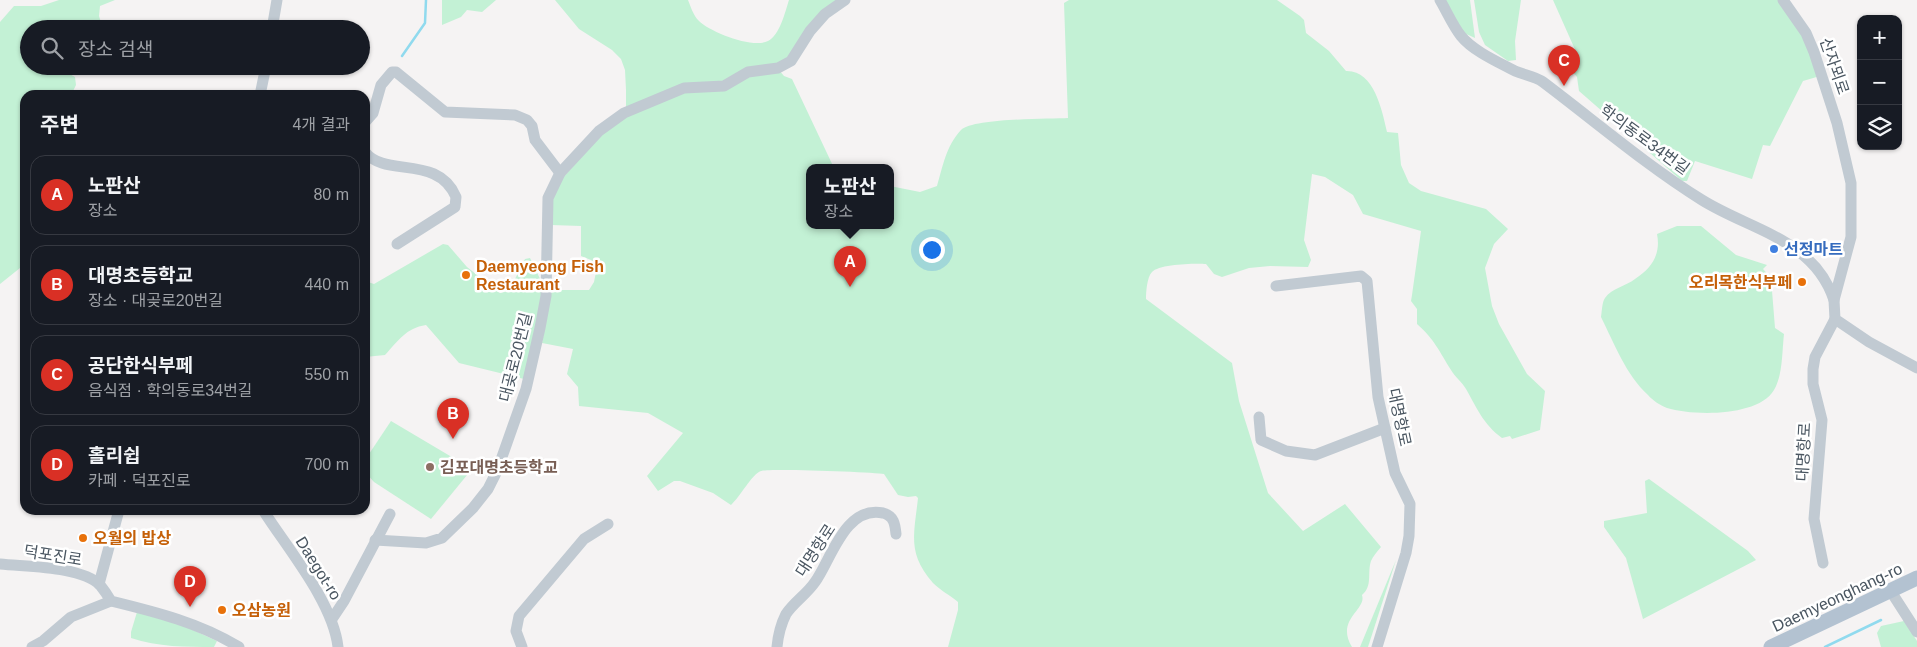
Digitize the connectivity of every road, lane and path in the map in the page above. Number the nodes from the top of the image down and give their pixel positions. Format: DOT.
graph roads {
  1 [pos="277,0"];
  2 [pos="845,0"];
  3 [pos="1440,0"];
  4 [pos="1783,0"];
  5 [pos="274,20"];
  6 [pos="264,75"];
  7 [pos="261,90"];
  8 [pos="370,116"];
  9 [pos="370,155"];
  10 [pos="560,173"];
  11 [pos="397,244"];
  12 [pos="1276,286"];
  13 [pos="1834,300"];
  14 [pos="1835,319"];
  15 [pos="1917,368"];
  16 [pos="1259,417"];
  17 [pos="1385,428"];
  18 [pos="390,514"];
  19 [pos="118,515"];
  20 [pos="265,515"];
  21 [pos="608,524"];
  22 [pos="896,534"];
  23 [pos="375,540"];
  24 [pos="1823,563"];
  25 [pos="0,564"];
  26 [pos="1917,578"];
  27 [pos="99,584"];
  28 [pos="1890,590"];
  29 [pos="111,601"];
  30 [pos="332,619"];
  31 [pos="1917,632"];
  32 [pos="32,647"];
  33 [pos="239,647"];
  34 [pos="338,647"];
  35 [pos="522,647"];
  36 [pos="778,647"];
  37 [pos="1377,647"];
  38 [pos="1771,647"];
  1 -- 5 [label="street"];
  2 -- 10 [label="street, 대곶로20번길"];
  3 -- 13 [label="street, 학의동로34번길"];
  4 -- 13 [label="street, 산자뫼로"];
  6 -- 7 [label="street"];
  8 -- 10 [label="street"];
  9 -- 11 [label="street"];
  10 -- 23 [label="street, 대곶로20번길"];
  12 -- 17 [label="street, 대명항로"];
  13 -- 14 [label="street, 산자뫼로"];
  14 -- 15 [label="street"];
  14 -- 24 [label="street, 대명항로"];
  16 -- 17 [label="street"];
  17 -- 37 [label="street, 대명항로"];
  18 -- 23 [label="street"];
  19 -- 27 [label="street, 덕포진로"];
  20 -- 30 [label="street, Daegot-ro"];
  21 -- 35 [label="street"];
  22 -- 36 [label="street, 대명항로"];
  23 -- 30 [label="street"];
  25 -- 27 [label="street, 덕포진로"];
  26 -- 28 [label="main road, Daemyeonghang-ro"];
  27 -- 29 [label="street, 덕포진로"];
  28 -- 31 [label="street"];
  28 -- 38 [label="main road, Daemyeonghang-ro"];
  29 -- 32 [label="street"];
  29 -- 33 [label="street"];
  30 -- 34 [label="street, Daegot-ro"];
}
